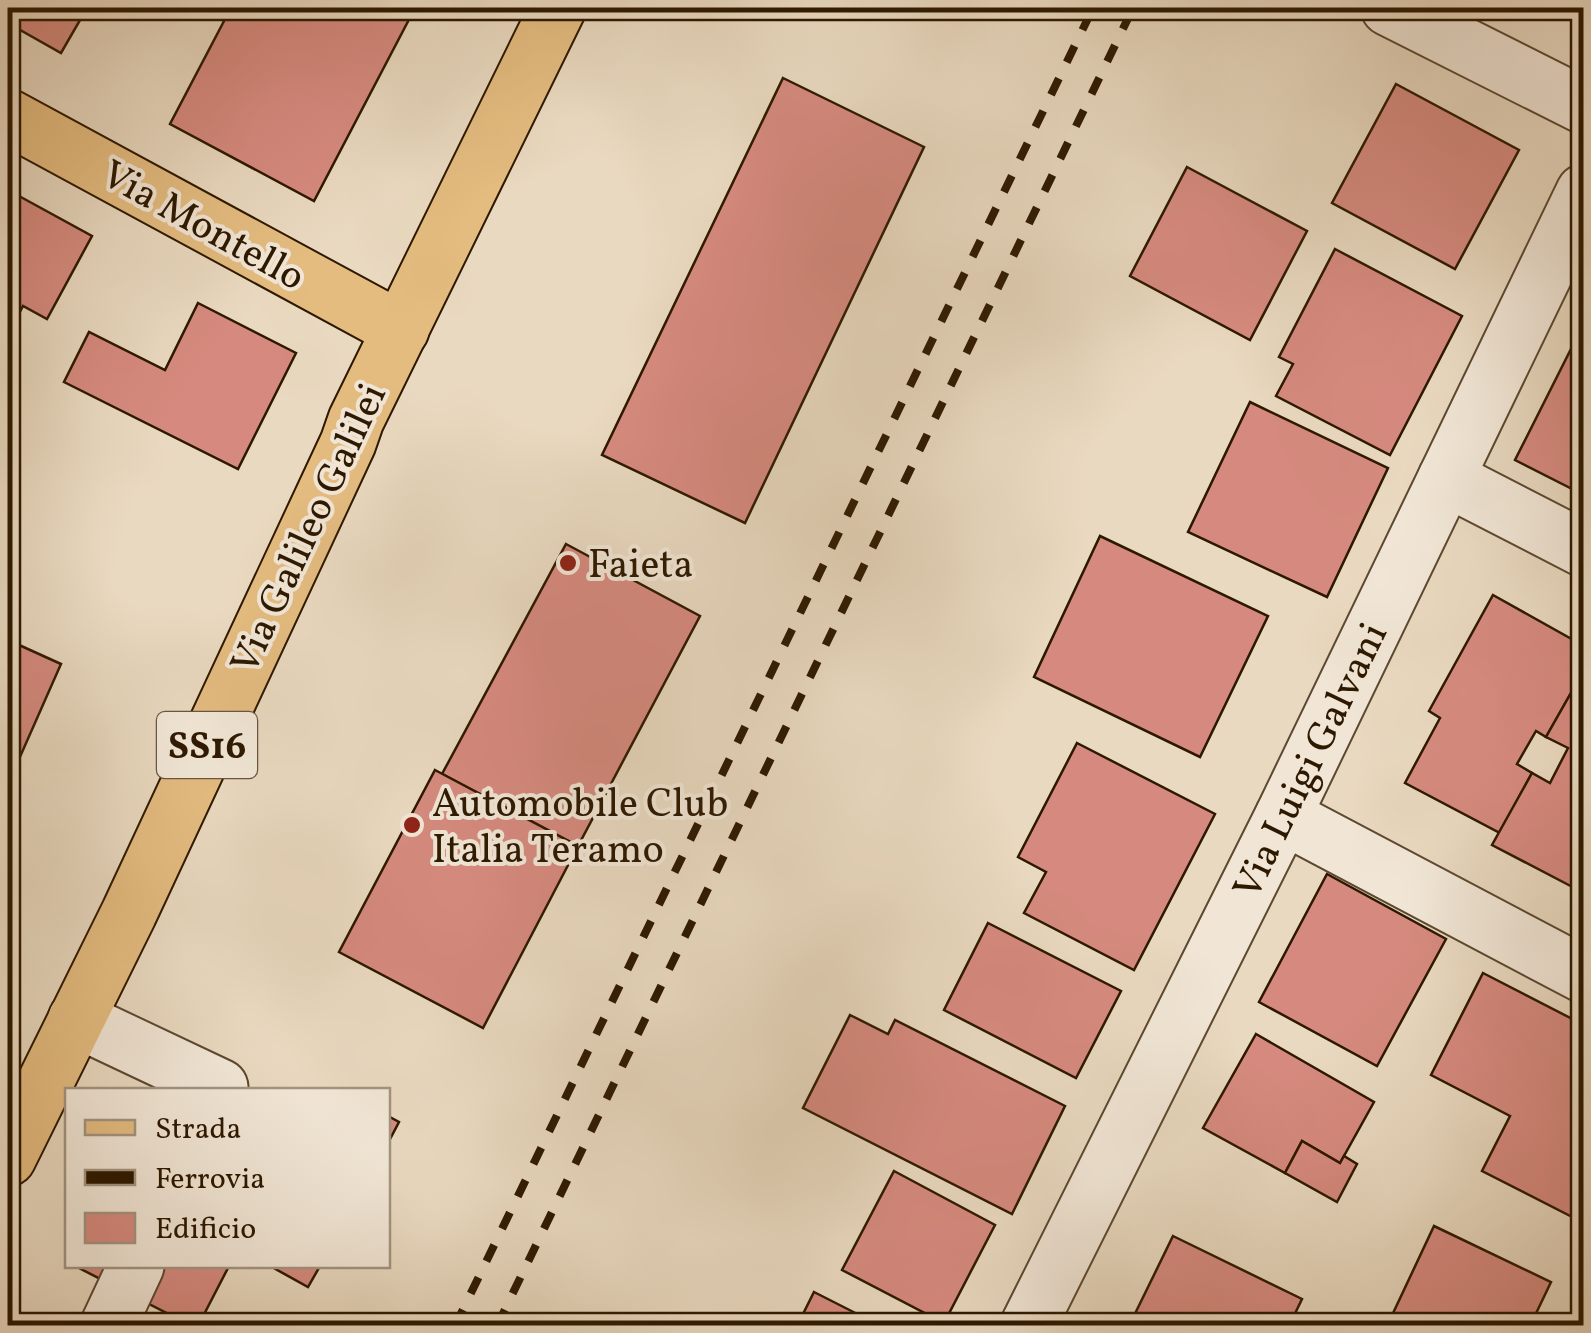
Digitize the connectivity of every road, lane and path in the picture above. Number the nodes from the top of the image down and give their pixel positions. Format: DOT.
graph roads {
  1 [pos="558,8"];
  2 [pos="1389,8"];
  3 [pos="1584,106"];
  4 [pos="8,117"];
  5 [pos="1584,192"];
  6 [pos="401,330"];
  7 [pos="1446,478"];
  8 [pos="1584,549"];
  9 [pos="1283,816"];
  10 [pos="1584,975"];
  11 [pos="76,1019"];
  12 [pos="220,1088"];
  13 [pos="8,1158"];
  14 [pos="135,1268"];
  15 [pos="108,1326"];
  16 [pos="1028,1326"];
  1 -- 6 [label="main road, Via Galileo Galilei / SS16"];
  2 -- 3 [label="street"];
  4 -- 6 [label="main road, Via Montello"];
  5 -- 7 [label="street, Via Luigi Galvani"];
  6 -- 11 [label="main road, Via Galileo Galilei / SS16"];
  7 -- 8 [label="street"];
  7 -- 9 [label="street, Via Luigi Galvani"];
  9 -- 10 [label="street"];
  9 -- 16 [label="street, Via Luigi Galvani"];
  11 -- 12 [label="street"];
  11 -- 13 [label="main road, Via Galileo Galilei / SS16"];
  14 -- 15 [label="street"];
}
